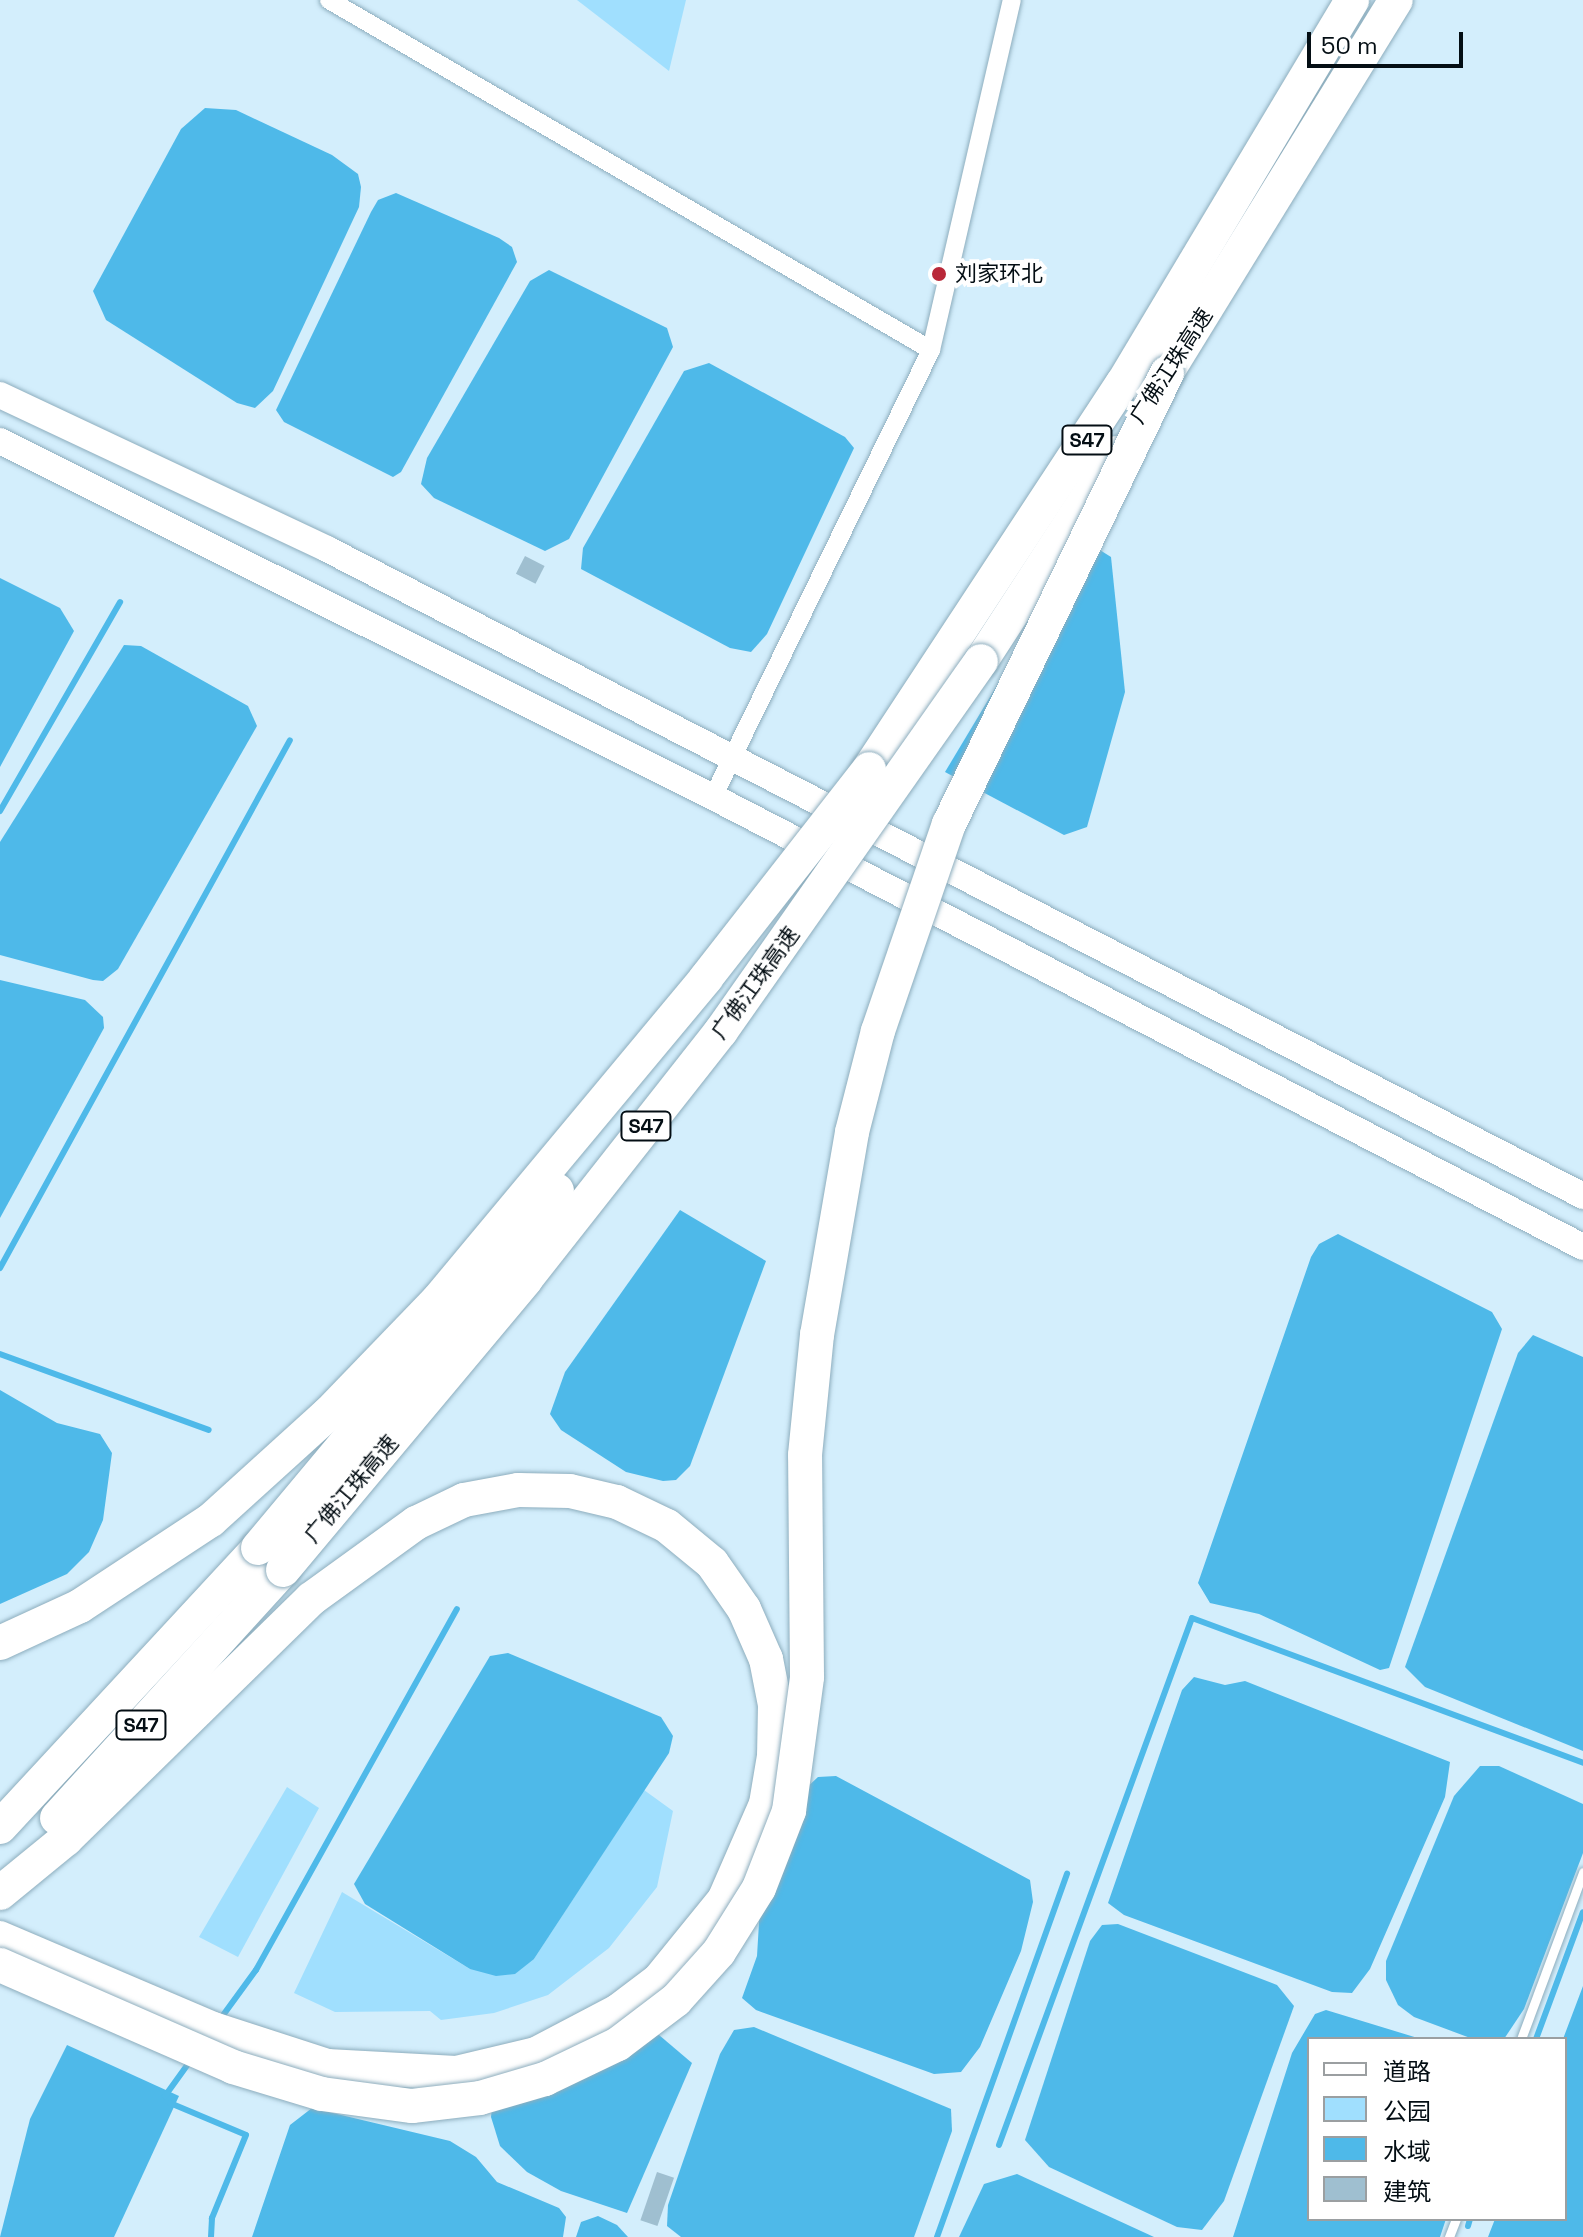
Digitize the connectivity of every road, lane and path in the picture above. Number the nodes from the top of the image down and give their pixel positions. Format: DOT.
graph roads {
  1 [pos="329,0"];
  2 [pos="1012,0"];
  3 [pos="1352,0"];
  4 [pos="1396,0"];
  5 [pos="931,350"];
  6 [pos="1167,373"];
  7 [pos="0,395"];
  8 [pos="0,441"];
  9 [pos="734,757"];
  10 [pos="869,769"];
  11 [pos="713,797"];
  12 [pos="1583,1196"];
  13 [pos="1583,1247"];
  14 [pos="270,1559"];
  15 [pos="0,1643"];
  16 [pos="0,1827"];
  17 [pos="1583,1872"];
  18 [pos="0,1880"];
  19 [pos="0,1893"];
  20 [pos="0,1938"];
  21 [pos="0,1965"];
  22 [pos="1522,2037"];
  1 -- 5 [label="street"];
  2 -- 5 [label="street"];
  3 -- 10 [label="highway, 广佛江珠高速 / S47"];
  4 -- 6 [label="highway, 广佛江珠高速 / S47"];
  5 -- 9 [label="street"];
  6 -- 14 [label="highway, 广佛江珠高速 / S47, bridge"];
  6 -- 21 [label="highway, bridge"];
  7 -- 9 [label="main road"];
  8 -- 11 [label="main road"];
  9 -- 11 [label="street"];
  9 -- 12 [label="main road"];
  10 -- 14 [label="highway, 广佛江珠高速 / S47, bridge"];
  10 -- 15 [label="highway, bridge"];
  11 -- 13 [label="main road"];
  14 -- 16 [label="highway, 广佛江珠高速 / S47"];
  14 -- 18 [label="highway, 广佛江珠高速 / S47"];
  17 -- 22 [label="lane"];
  19 -- 20 [label="highway"];
}
